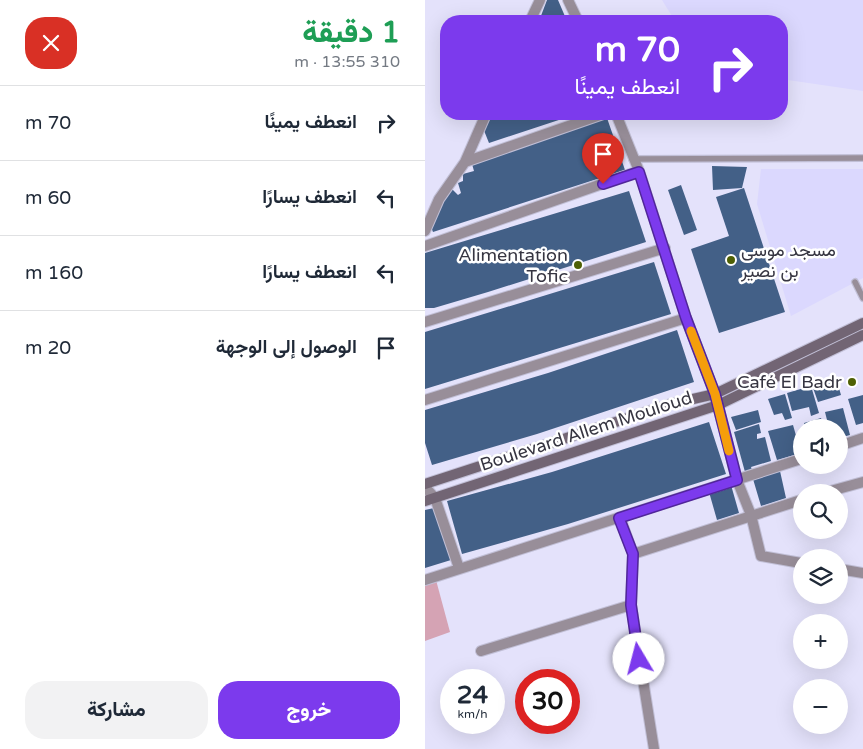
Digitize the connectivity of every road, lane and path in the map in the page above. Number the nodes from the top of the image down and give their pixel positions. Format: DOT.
graph roads {
  1 [pos="540,0"];
  2 [pos="568,0"];
  3 [pos="533,15"];
  4 [pos="575,15"];
  5 [pos="483,120"];
  6 [pos="586,120"];
  7 [pos="618,120"];
  8 [pos="863,158"];
  9 [pos="632,159"];
  10 [pos="465,162"];
  11 [pos="639,172"];
  12 [pos="425,231"];
  13 [pos="425,246"];
  14 [pos="665,248"];
  15 [pos="855,282"];
  16 [pos="863,298"];
  17 [pos="686,318"];
  18 [pos="425,322"];
  19 [pos="863,323"];
  20 [pos="863,335"];
  21 [pos="715,394"];
  22 [pos="425,400"];
  23 [pos="718,406"];
  24 [pos="863,438"];
  25 [pos="848,443"];
  26 [pos="793,461"];
  27 [pos="737,480"];
  28 [pos="863,482"];
  29 [pos="425,485"];
  30 [pos="848,486"];
  31 [pos="430,499"];
  32 [pos="793,502"];
  33 [pos="751,515"];
  34 [pos="619,518"];
  35 [pos="633,554"];
  36 [pos="793,562"];
  37 [pos="863,564"];
  38 [pos="459,568"];
  39 [pos="848,568"];
  40 [pos="848,570"];
  41 [pos="863,572"];
  42 [pos="425,580"];
  43 [pos="631,605"];
  44 [pos="481,651"];
  45 [pos="654,749"];
  1 -- 3 [label="street"];
  2 -- 4 [label="street"];
  5 -- 10 [label="street"];
  6 -- 10 [label="street"];
  7 -- 9 [label="street"];
  8 -- 9 [label="lane"];
  9 -- 11 [label="street"];
  10 -- 12 [label="street"];
  11 -- 13 [label="street"];
  11 -- 14 [label="street"];
  14 -- 17 [label="street"];
  14 -- 18 [label="street"];
  15 -- 16 [label="lane"];
  17 -- 21 [label="street"];
  17 -- 22 [label="street"];
  19 -- 21 [label="main road, Boulevard Allem Mouloud"];
  20 -- 23 [label="main road, Boulevard Allem Mouloud"];
  21 -- 23 [label="street"];
  21 -- 29 [label="main road, Boulevard Allem Mouloud"];
  23 -- 27 [label="street"];
  23 -- 31 [label="main road, Boulevard Allem Mouloud"];
  24 -- 25 [label="street"];
  26 -- 27 [label="street"];
  27 -- 33 [label="street"];
  27 -- 34 [label="street"];
  28 -- 30 [label="street"];
  29 -- 31 [label="street"];
  31 -- 38 [label="street"];
  32 -- 33 [label="street"];
  33 -- 35 [label="street"];
  33 -- 36 [label="street"];
  34 -- 35 [label="street"];
  34 -- 38 [label="street"];
  35 -- 43 [label="street"];
  37 -- 39 [label="street"];
  38 -- 42 [label="street"];
  40 -- 41 [label="street"];
  43 -- 44 [label="street"];
  43 -- 45 [label="street"];
}
